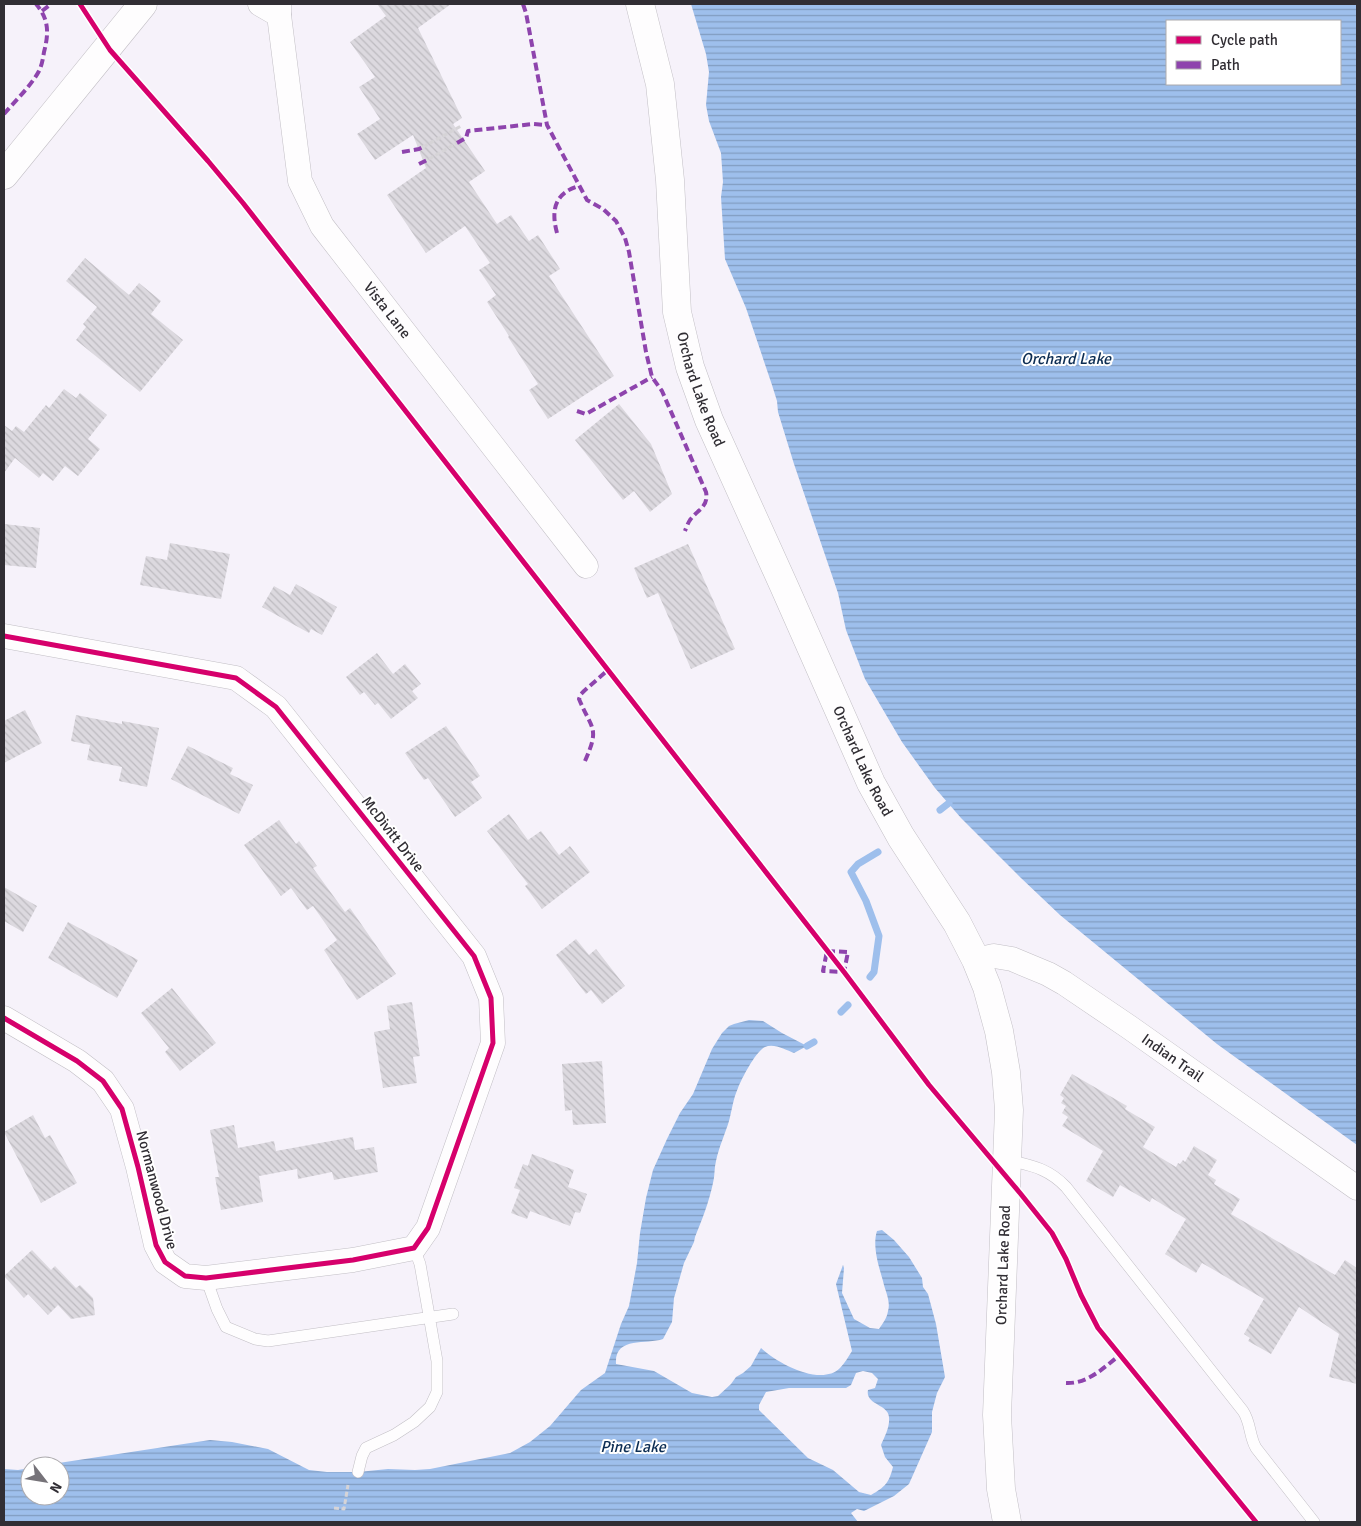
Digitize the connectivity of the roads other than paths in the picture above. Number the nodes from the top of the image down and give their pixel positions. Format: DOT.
graph roads {
  1 [pos="144,4"];
  2 [pos="640,4"];
  3 [pos="273,8"];
  4 [pos="4,175"];
  5 [pos="586,566"];
  6 [pos="4,636"];
  7 [pos="976,960"];
  8 [pos="4,1018"];
  9 [pos="1008,1160"];
  10 [pos="1357,1188"];
  11 [pos="414,1248"];
  12 [pos="206,1278"];
  13 [pos="453,1314"];
  14 [pos="430,1318"];
  15 [pos="358,1472"];
  16 [pos="1007,1522"];
  17 [pos="1314,1522"];
  1 -- 4 [label="main road"];
  2 -- 7 [label="main road, Orchard Lake Road"];
  3 -- 5 [label="street, Vista Lane"];
  6 -- 11 [label="street, McDivitt Drive"];
  7 -- 9 [label="main road, Orchard Lake Road"];
  7 -- 10 [label="street, Indian Trail"];
  8 -- 12 [label="street, Normanwood Drive"];
  9 -- 16 [label="main road, Orchard Lake Road"];
  9 -- 17 [label="lane"];
  11 -- 12 [label="street, Normanwood Drive"];
  11 -- 14 [label="lane"];
  12 -- 14 [label="lane"];
  13 -- 14 [label="lane"];
  14 -- 15 [label="lane"];
}
